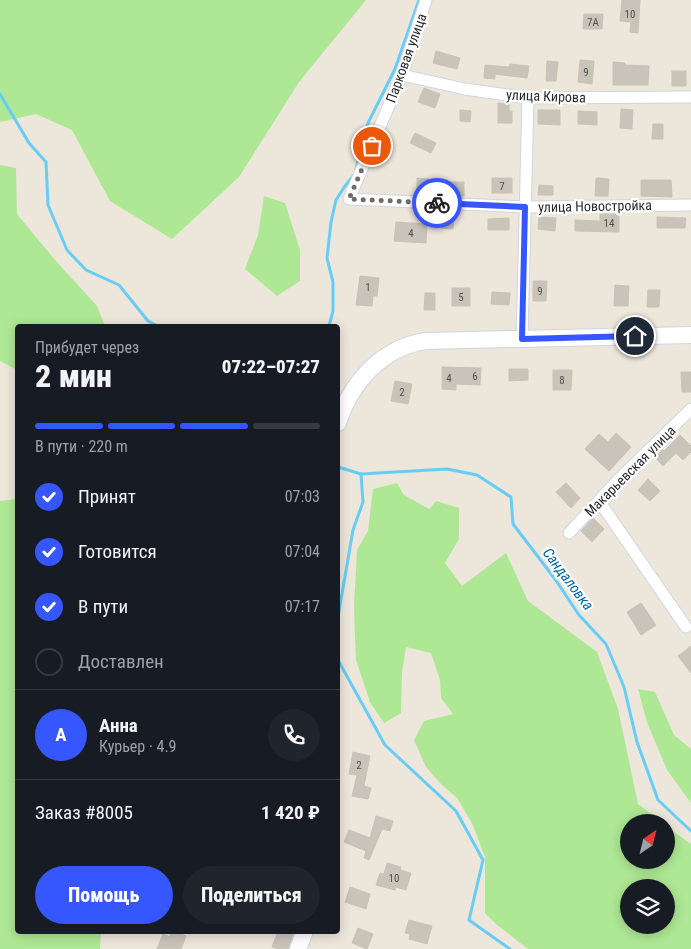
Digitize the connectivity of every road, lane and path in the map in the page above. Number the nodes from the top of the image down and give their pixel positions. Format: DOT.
graph roads {
  1 [pos="426,0"];
  2 [pos="402,75"];
  3 [pos="691,97"];
  4 [pos="528,98"];
  5 [pos="349,199"];
  6 [pos="691,205"];
  7 [pos="525,207"];
  8 [pos="691,335"];
  9 [pos="522,339"];
  10 [pos="691,409"];
  11 [pos="340,419"];
  12 [pos="599,501"];
  13 [pos="569,533"];
  14 [pos="685,627"];
  15 [pos="304,934"];
  16 [pos="298,949"];
  1 -- 2 [label="street, Парковая улица"];
  2 -- 4 [label="street, улица Кирова"];
  2 -- 5 [label="street, Парковая улица"];
  3 -- 4 [label="street, улица Кирова"];
  4 -- 7 [label="street"];
  5 -- 7 [label="street, улица Новостройка"];
  6 -- 7 [label="street, улица Новостройка"];
  7 -- 9 [label="street"];
  8 -- 9 [label="street"];
  9 -- 11 [label="street"];
  10 -- 12 [label="street, Макарьевская улица"];
  12 -- 13 [label="street, Макарьевская улица"];
  12 -- 14 [label="street"];
  15 -- 16 [label="street"];
}
